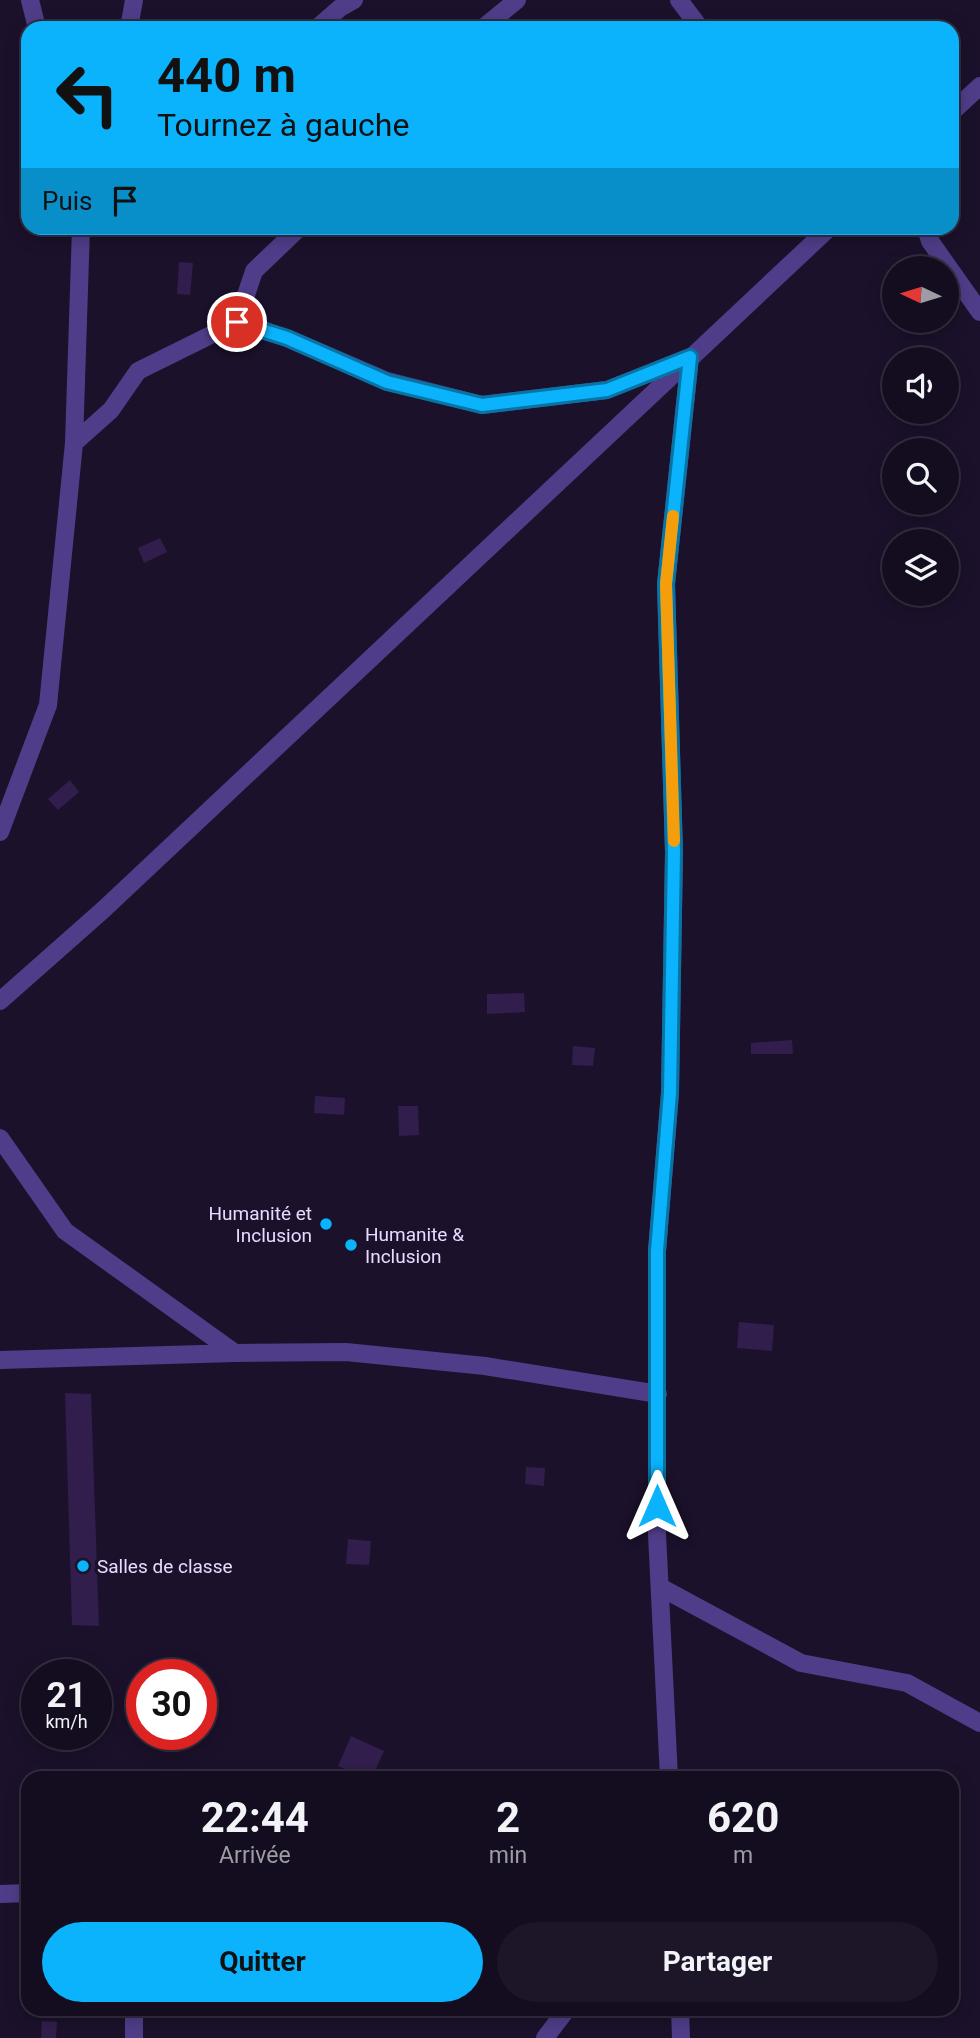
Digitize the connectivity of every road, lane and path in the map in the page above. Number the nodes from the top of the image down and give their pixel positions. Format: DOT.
graph roads {
  1 [pos="30,0"];
  2 [pos="134,0"];
  3 [pos="354,0"];
  4 [pos="517,0"];
  5 [pos="679,0"];
  6 [pos="35,21"];
  7 [pos="130,21"];
  8 [pos="325,21"];
  9 [pos="492,21"];
  10 [pos="695,21"];
  11 [pos="980,86"];
  12 [pos="959,106"];
  13 [pos="80,235"];
  14 [pos="292,235"];
  15 [pos="821,235"];
  16 [pos="928,235"];
  17 [pos="980,312"];
  18 [pos="237,322"];
  19 [pos="690,357"];
  20 [pos="74,443"];
  21 [pos="0,832"];
  22 [pos="0,1001"];
  23 [pos="0,1138"];
  24 [pos="235,1353"];
  25 [pos="0,1360"];
  26 [pos="657,1394"];
  27 [pos="660,1587"];
  28 [pos="980,1723"];
  29 [pos="669,1771"];
  30 [pos="21,1893"];
  31 [pos="0,1894"];
  32 [pos="134,2016"];
  33 [pos="562,2016"];
  34 [pos="680,2016"];
  35 [pos="134,2038"];
  36 [pos="545,2038"];
  37 [pos="681,2038"];
  1 -- 6 [label="street"];
  2 -- 7 [label="street"];
  3 -- 8 [label="street"];
  4 -- 9 [label="street"];
  5 -- 10 [label="street"];
  11 -- 12 [label="street"];
  13 -- 20 [label="street"];
  14 -- 18 [label="street"];
  15 -- 19 [label="street"];
  16 -- 17 [label="street"];
  18 -- 19 [label="street"];
  18 -- 20 [label="street"];
  19 -- 22 [label="street"];
  19 -- 26 [label="street"];
  20 -- 21 [label="street"];
  23 -- 24 [label="street"];
  24 -- 25 [label="street"];
  24 -- 26 [label="street"];
  26 -- 27 [label="street"];
  27 -- 28 [label="street"];
  27 -- 29 [label="street"];
  30 -- 31 [label="street"];
  32 -- 35 [label="street"];
  33 -- 36 [label="street"];
  34 -- 37 [label="street"];
}
